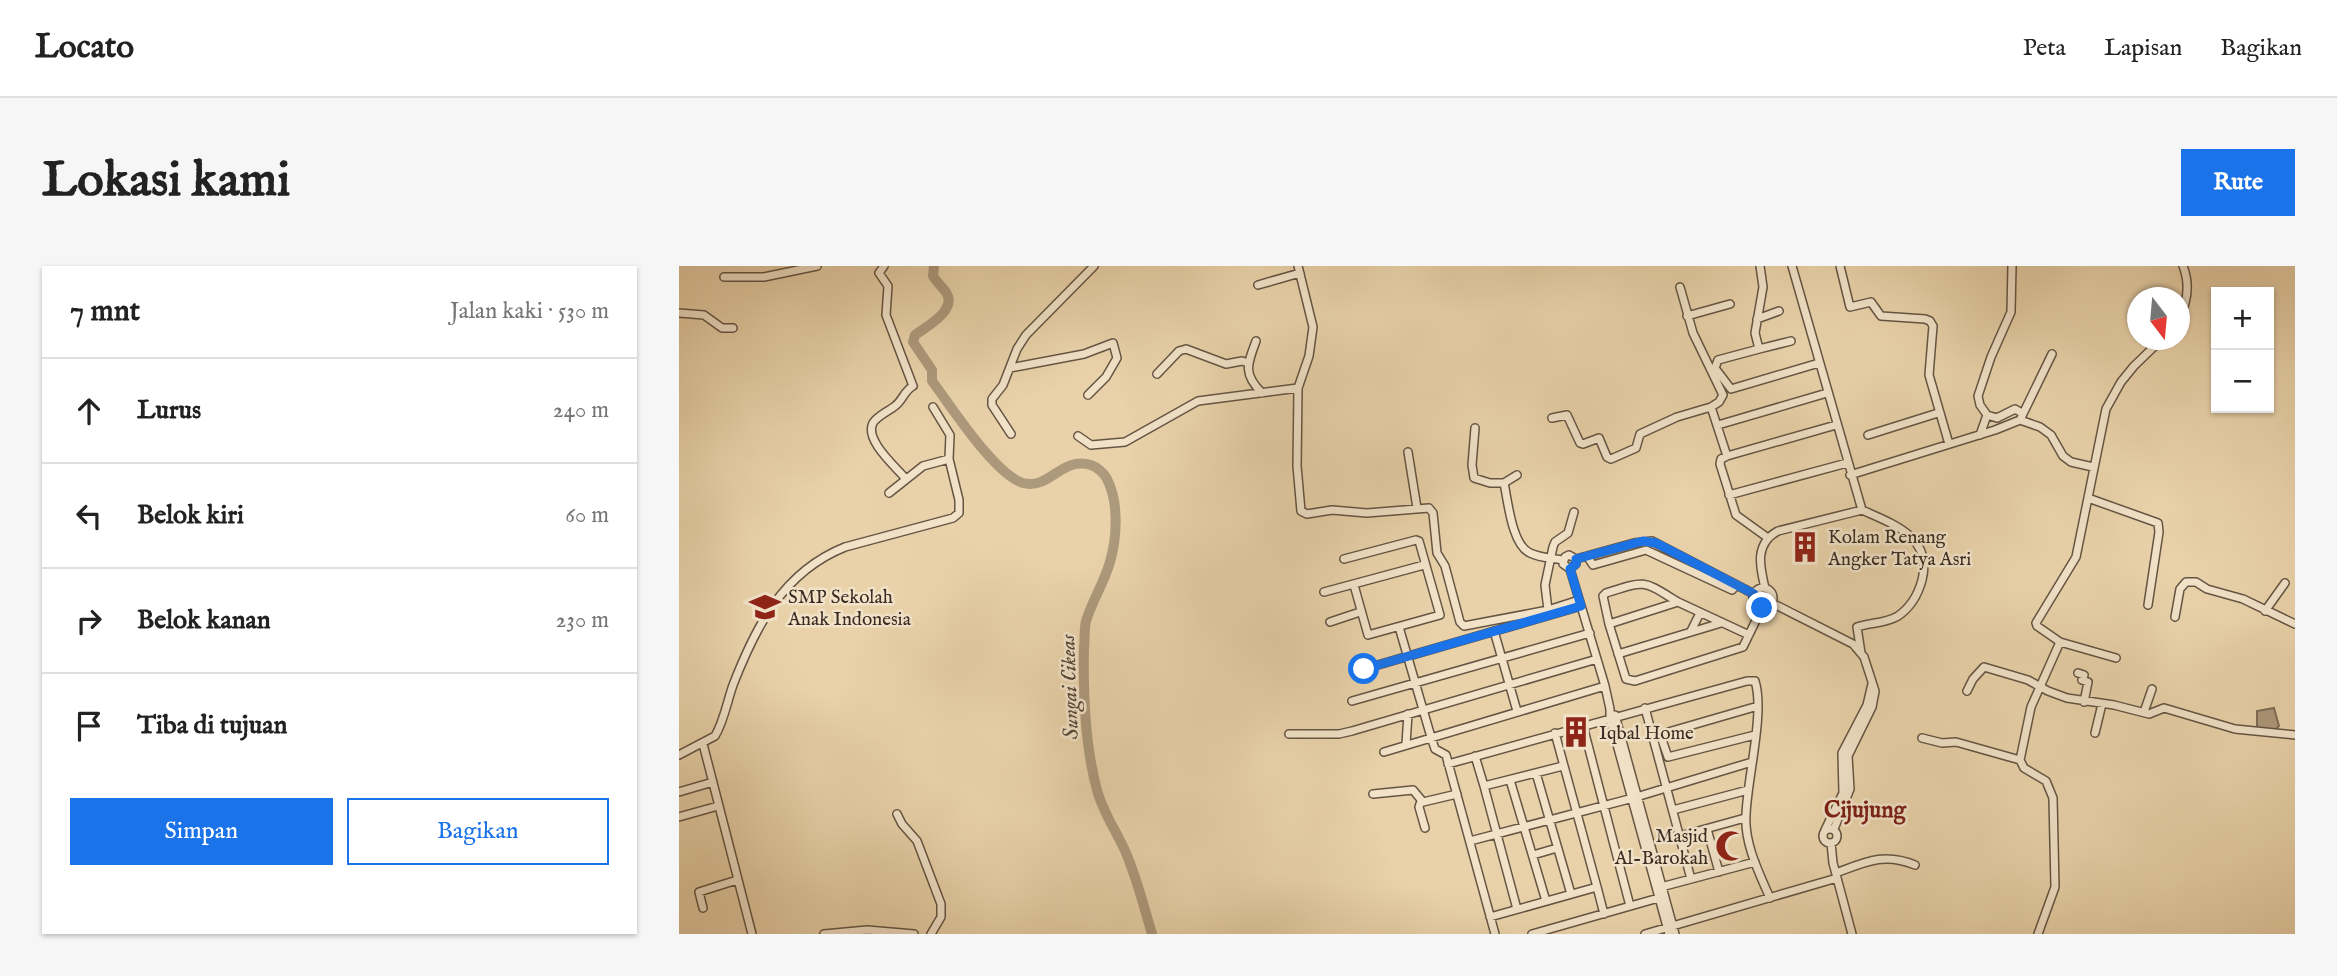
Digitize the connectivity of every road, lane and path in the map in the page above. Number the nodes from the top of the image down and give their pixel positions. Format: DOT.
graph roads {
  1 [pos="817,266"];
  2 [pos="884,266"];
  3 [pos="1094,266"];
  4 [pos="1760,266"];
  5 [pos="1792,266"];
  6 [pos="1840,266"];
  7 [pos="2012,266"];
  8 [pos="2183,266"];
  9 [pos="1299,270"];
  10 [pos="725,277"];
  11 [pos="1258,285"];
  12 [pos="1680,286"];
  13 [pos="2188,287"];
  14 [pos="1730,304"];
  15 [pos="1779,311"];
  16 [pos="679,313"];
  17 [pos="1687,316"];
  18 [pos="1757,319"];
  19 [pos="733,328"];
  20 [pos="1256,341"];
  21 [pos="1791,341"];
  22 [pos="1759,349"];
  23 [pos="2151,350"];
  24 [pos="2052,354"];
  25 [pos="1248,363"];
  26 [pos="1819,363"];
  27 [pos="1010,368"];
  28 [pos="1157,374"];
  29 [pos="1298,388"];
  30 [pos="1262,393"];
  31 [pos="1827,393"];
  32 [pos="1088,395"];
  33 [pos="933,407"];
  34 [pos="1711,407"];
  35 [pos="1938,413"];
  36 [pos="1987,415"];
  37 [pos="2021,416"];
  38 [pos="1552,418"];
  39 [pos="1718,425"];
  40 [pos="1836,425"];
  41 [pos="1475,428"];
  42 [pos="1011,434"];
  43 [pos="1868,435"];
  44 [pos="1980,435"];
  45 [pos="1078,436"];
  46 [pos="1949,444"];
  47 [pos="1408,452"];
  48 [pos="1727,456"];
  49 [pos="949,459"];
  50 [pos="1847,463"];
  51 [pos="2093,467"];
  52 [pos="1517,475"];
  53 [pos="1850,475"];
  54 [pos="905,478"];
  55 [pos="1504,483"];
  56 [pos="889,493"];
  57 [pos="1729,495"];
  58 [pos="2088,498"];
  59 [pos="1417,508"];
  60 [pos="1862,510"];
  61 [pos="1574,512"];
  62 [pos="1768,538"];
  63 [pos="1634,543"];
  64 [pos="1636,553"];
  65 [pos="1587,556"];
  66 [pos="1550,557"];
  67 [pos="1677,558"];
  68 [pos="1344,559"];
  69 [pos="1576,559"];
  70 [pos="1563,560"];
  71 [pos="1425,565"];
  72 [pos="1570,569"];
  73 [pos="2285,583"];
  74 [pos="1354,585"];
  75 [pos="1765,589"];
  76 [pos="1324,592"];
  77 [pos="1754,594"];
  78 [pos="1580,603"];
  79 [pos="1678,603"];
  80 [pos="1772,603"];
  81 [pos="2148,605"];
  82 [pos="1762,608"];
  83 [pos="1548,610"];
  84 [pos="2265,611"];
  85 [pos="1360,612"];
  86 [pos="1700,613"];
  87 [pos="2175,617"];
  88 [pos="1330,622"];
  89 [pos="1721,623"];
  90 [pos="1609,624"];
  91 [pos="2295,624"];
  92 [pos="1399,626"];
  93 [pos="1494,631"];
  94 [pos="1691,631"];
  95 [pos="1590,634"];
  96 [pos="1749,635"];
  97 [pos="2060,642"];
  98 [pos="1861,653"];
  99 [pos="1618,654"];
  100 [pos="1408,656"];
  101 [pos="1501,658"];
  102 [pos="2116,658"];
  103 [pos="1597,659"];
  104 [pos="1364,669"];
  105 [pos="2078,673"];
  106 [pos="1416,684"];
  107 [pos="1510,684"];
  108 [pos="2039,684"];
  109 [pos="1605,686"];
  110 [pos="2152,689"];
  111 [pos="1967,691"];
  112 [pos="1352,701"];
  113 [pos="2084,702"];
  114 [pos="2102,704"];
  115 [pos="1758,706"];
  116 [pos="1645,708"];
  117 [pos="1424,710"];
  118 [pos="1517,711"];
  119 [pos="2144,712"];
  120 [pos="1408,714"];
  121 [pos="1613,718"];
  122 [pos="1583,726"];
  123 [pos="1555,733"];
  124 [pos="2095,733"];
  125 [pos="1289,734"];
  126 [pos="1657,735"];
  127 [pos="1755,735"];
  128 [pos="2295,735"];
  129 [pos="1430,737"];
  130 [pos="1922,738"];
  131 [pos="703,744"];
  132 [pos="1406,744"];
  133 [pos="1384,752"];
  134 [pos="679,755"];
  135 [pos="1475,756"];
  136 [pos="2020,760"];
  137 [pos="1752,762"];
  138 [pos="1448,764"];
  139 [pos="1563,766"];
  140 [pos="1537,773"];
  141 [pos="1510,780"];
  142 [pos="713,782"];
  143 [pos="1484,786"];
  144 [pos="1667,787"];
  145 [pos="1748,790"];
  146 [pos="679,792"];
  147 [pos="1374,794"];
  148 [pos="1457,794"];
  149 [pos="1636,797"];
  150 [pos="1421,801"];
  151 [pos="718,806"];
  152 [pos="1603,806"];
  153 [pos="1673,810"];
  154 [pos="1576,813"];
  155 [pos="897,814"];
  156 [pos="679,817"];
  157 [pos="1745,818"];
  158 [pos="1549,820"];
  159 [pos="1524,827"];
  160 [pos="1425,828"];
  161 [pos="1707,829"];
  162 [pos="1496,834"];
  163 [pos="1680,836"];
  164 [pos="1470,841"];
  165 [pos="1557,848"];
  166 [pos="1533,855"];
  167 [pos="1755,862"];
  168 [pos="1915,864"];
  169 [pos="1719,872"];
  170 [pos="1837,876"];
  171 [pos="1691,879"];
  172 [pos="737,880"];
  173 [pos="1597,887"];
  174 [pos="1659,888"];
  175 [pos="1571,894"];
  176 [pos="1662,897"];
  177 [pos="1770,898"];
  178 [pos="1546,901"];
  179 [pos="1630,906"];
  180 [pos="703,908"];
  181 [pos="1517,909"];
  182 [pos="1604,914"];
  183 [pos="1490,917"];
  184 [pos="1570,923"];
  185 [pos="1670,929"];
  186 [pos="752,934"];
  187 [pos="824,934"];
  188 [pos="899,934"];
  189 [pos="914,934"];
  190 [pos="931,934"];
  191 [pos="1495,934"];
  192 [pos="1532,934"];
  193 [pos="1574,934"];
  194 [pos="1645,934"];
  195 [pos="1675,934"];
  196 [pos="1852,934"];
  197 [pos="2038,934"];
  1 -- 10 [label="street"];
  2 -- 54 [label="street"];
  3 -- 27 [label="street"];
  4 -- 18 [label="street"];
  5 -- 26 [label="street"];
  6 -- 35 [label="street"];
  7 -- 36 [label="street"];
  8 -- 13 [label="street"];
  9 -- 11 [label="street"];
  9 -- 29 [label="street"];
  12 -- 17 [label="street"];
  14 -- 17 [label="street"];
  15 -- 18 [label="street"];
  16 -- 19 [label="street"];
  17 -- 34 [label="street"];
  18 -- 22 [label="street"];
  20 -- 25 [label="street"];
  21 -- 22 [label="street"];
  22 -- 26 [label="street"];
  23 -- 51 [label="street"];
  24 -- 37 [label="street"];
  25 -- 28 [label="street"];
  25 -- 30 [label="street"];
  26 -- 31 [label="street"];
  27 -- 32 [label="street"];
  27 -- 42 [label="street"];
  29 -- 30 [label="street"];
  29 -- 59 [label="street"];
  30 -- 45 [label="street"];
  31 -- 39 [label="street"];
  31 -- 40 [label="street"];
  33 -- 49 [label="street"];
  34 -- 38 [label="street"];
  34 -- 39 [label="street"];
  35 -- 43 [label="street"];
  35 -- 46 [label="street"];
  36 -- 37 [label="street"];
  36 -- 44 [label="street"];
  37 -- 44 [label="street"];
  37 -- 51 [label="street"];
  39 -- 48 [label="street"];
  40 -- 48 [label="street"];
  40 -- 50 [label="street"];
  41 -- 55 [label="street"];
  44 -- 46 [label="street"];
  46 -- 53 [label="street"];
  47 -- 59 [label="street"];
  48 -- 57 [label="street"];
  49 -- 54 [label="street"];
  49 -- 131 [label="street"];
  50 -- 53 [label="street"];
  50 -- 57 [label="street"];
  51 -- 58 [label="street"];
  52 -- 55 [label="street"];
  53 -- 60 [label="street"];
  54 -- 56 [label="street"];
  55 -- 66 [label="street"];
  57 -- 62 [label="street"];
  58 -- 81 [label="street"];
  58 -- 97 [label="street"];
  59 -- 83 [label="street"];
  60 -- 62 [label="street"];
  60 -- 98 [label="street"];
  61 -- 66 [label="street"];
  62 -- 75 [label="street"];
  63 -- 64 [label="street"];
  63 -- 65 [label="street"];
  63 -- 67 [label="street"];
  64 -- 65 [label="street"];
  64 -- 67 [label="street"];
  65 -- 69 [label="street"];
  66 -- 70 [label="street"];
  66 -- 83 [label="street"];
  67 -- 77 [label="street"];
  68 -- 71 [label="street"];
  69 -- 70 [label="street"];
  69 -- 72 [label="street"];
  70 -- 72 [label="street"];
  71 -- 74 [label="street"];
  71 -- 92 [label="street"];
  72 -- 78 [label="street"];
  73 -- 84 [label="street"];
  74 -- 76 [label="street"];
  74 -- 85 [label="street"];
  75 -- 77 [label="street"];
  75 -- 80 [label="street"];
  77 -- 82 [label="street"];
  78 -- 83 [label="street"];
  78 -- 93 [label="street"];
  78 -- 95 [label="street"];
  79 -- 86 [label="street"];
  79 -- 90 [label="street"];
  79 -- 90 [label="street"];
  80 -- 82 [label="street"];
  80 -- 98 [label="street"];
  82 -- 96 [label="street"];
  84 -- 87 [label="street"];
  84 -- 91 [label="street"];
  85 -- 88 [label="street"];
  85 -- 92 [label="street"];
  86 -- 89 [label="street"];
  86 -- 94 [label="street"];
  89 -- 94 [label="street"];
  89 -- 96 [label="street"];
  90 -- 99 [label="street"];
  92 -- 100 [label="street"];
  93 -- 100 [label="street"];
  93 -- 101 [label="street"];
  94 -- 99 [label="street"];
  95 -- 101 [label="street"];
  95 -- 103 [label="street"];
  96 -- 99 [label="street"];
  97 -- 102 [label="street"];
  97 -- 108 [label="street"];
  98 -- 170 [label="street"];
  100 -- 104 [label="street"];
  100 -- 106 [label="street"];
  101 -- 106 [label="street"];
  101 -- 107 [label="street"];
  103 -- 107 [label="street"];
  103 -- 109 [label="street"];
  105 -- 113 [label="street"];
  106 -- 112 [label="street"];
  106 -- 117 [label="street"];
  107 -- 117 [label="street"];
  107 -- 118 [label="street"];
  108 -- 111 [label="street"];
  108 -- 113 [label="street"];
  108 -- 136 [label="street"];
  109 -- 118 [label="street"];
  109 -- 121 [label="street"];
  110 -- 119 [label="street"];
  113 -- 114 [label="street"];
  114 -- 119 [label="street"];
  114 -- 124 [label="street"];
  115 -- 116 [label="street"];
  115 -- 126 [label="street"];
  115 -- 127 [label="street"];
  116 -- 121 [label="street"];
  116 -- 126 [label="street"];
  117 -- 120 [label="street"];
  117 -- 129 [label="street"];
  118 -- 129 [label="street"];
  119 -- 128 [label="street"];
  120 -- 125 [label="street"];
  120 -- 132 [label="street"];
  121 -- 122 [label="street"];
  121 -- 149 [label="street"];
  122 -- 123 [label="street"];
  122 -- 152 [label="street"];
  123 -- 135 [label="street"];
  123 -- 139 [label="street"];
  126 -- 127 [label="street"];
  126 -- 144 [label="street"];
  127 -- 137 [label="street"];
  129 -- 132 [label="street"];
  129 -- 138 [label="street"];
  130 -- 136 [label="street"];
  131 -- 134 [label="street"];
  131 -- 142 [label="street"];
  132 -- 133 [label="street"];
  135 -- 138 [label="street"];
  135 -- 143 [label="street"];
  136 -- 197 [label="street"];
  137 -- 144 [label="street"];
  137 -- 145 [label="street"];
  138 -- 148 [label="street"];
  139 -- 140 [label="street"];
  139 -- 154 [label="street"];
  140 -- 141 [label="street"];
  140 -- 158 [label="street"];
  141 -- 143 [label="street"];
  141 -- 159 [label="street"];
  142 -- 146 [label="street"];
  142 -- 151 [label="street"];
  143 -- 162 [label="street"];
  144 -- 149 [label="street"];
  144 -- 153 [label="street"];
  145 -- 153 [label="street"];
  145 -- 157 [label="street"];
  147 -- 150 [label="street"];
  148 -- 150 [label="street"];
  148 -- 164 [label="street"];
  149 -- 152 [label="street"];
  149 -- 174 [label="street"];
  150 -- 160 [label="street"];
  151 -- 156 [label="street"];
  151 -- 172 [label="street"];
  152 -- 154 [label="street"];
  152 -- 179 [label="street"];
  153 -- 163 [label="street"];
  154 -- 158 [label="street"];
  154 -- 173 [label="street"];
  155 -- 190 [label="street"];
  157 -- 161 [label="street"];
  157 -- 167 [label="street"];
  158 -- 159 [label="street"];
  158 -- 165 [label="street"];
  159 -- 162 [label="street"];
  159 -- 166 [label="street"];
  161 -- 163 [label="street"];
  161 -- 169 [label="street"];
  162 -- 164 [label="street"];
  162 -- 181 [label="street"];
  163 -- 171 [label="street"];
  164 -- 183 [label="street"];
  165 -- 166 [label="street"];
  165 -- 175 [label="street"];
  166 -- 178 [label="street"];
  167 -- 169 [label="street"];
  167 -- 177 [label="street"];
  168 -- 170 [label="street"];
  169 -- 171 [label="street"];
  170 -- 177 [label="street"];
  170 -- 196 [label="street"];
  171 -- 174 [label="street"];
  172 -- 180 [label="street"];
  172 -- 186 [label="street"];
  173 -- 175 [label="street"];
  173 -- 182 [label="street"];
  174 -- 176 [label="street"];
  175 -- 178 [label="street"];
  176 -- 179 [label="street"];
  176 -- 185 [label="street"];
  177 -- 185 [label="street"];
  178 -- 181 [label="street"];
  179 -- 182 [label="street"];
  181 -- 183 [label="street"];
  182 -- 184 [label="street"];
  183 -- 191 [label="street"];
  184 -- 192 [label="street"];
  184 -- 193 [label="street"];
  185 -- 194 [label="street"];
  185 -- 195 [label="street"];
  187 -- 188 [label="street"];
  188 -- 189 [label="street"];
}
